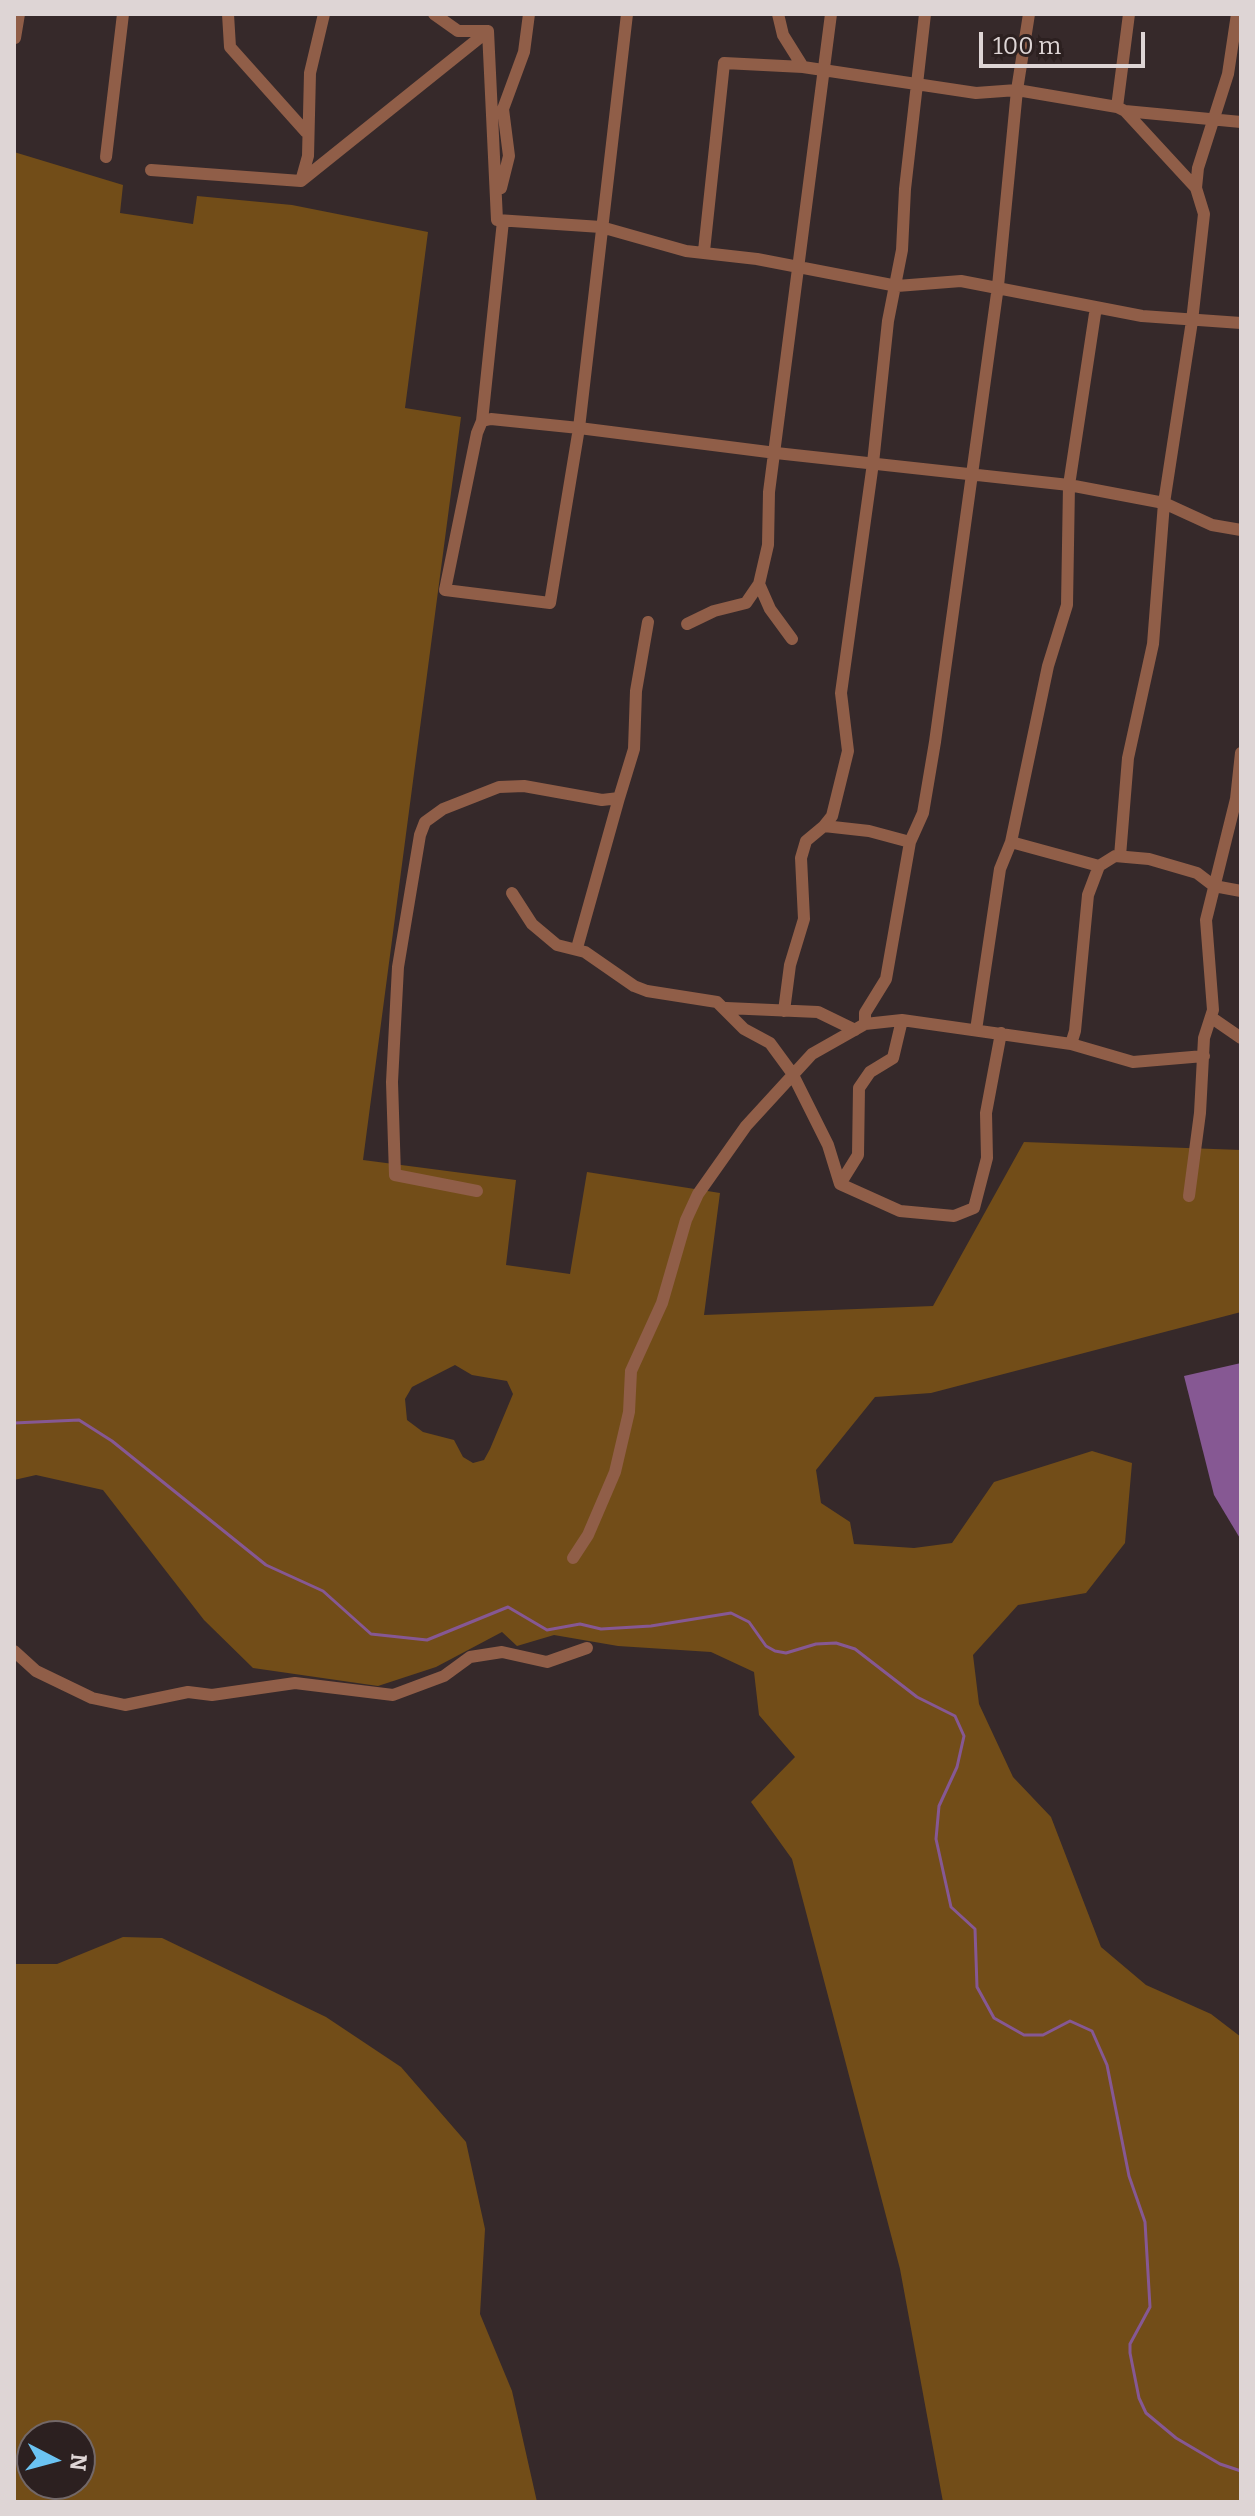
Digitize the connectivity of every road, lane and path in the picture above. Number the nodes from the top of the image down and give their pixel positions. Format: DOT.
graph roads {
  1 [pos="19,14"];
  2 [pos="123,14"];
  3 [pos="228,14"];
  4 [pos="324,14"];
  5 [pos="434,14"];
  6 [pos="529,14"];
  7 [pos="627,14"];
  8 [pos="778,14"];
  9 [pos="831,14"];
  10 [pos="925,14"];
  11 [pos="1029,14"];
  12 [pos="1129,14"];
  13 [pos="1237,14"];
  14 [pos="488,31"];
  15 [pos="15,38"];
  16 [pos="803,67"];
  17 [pos="824,72"];
  18 [pos="919,87"];
  19 [pos="1017,90"];
  20 [pos="1121,109"];
  21 [pos="1213,120"];
  22 [pos="1241,122"];
  23 [pos="306,132"];
  24 [pos="106,157"];
  25 [pos="151,170"];
  26 [pos="301,181"];
  27 [pos="1196,188"];
  28 [pos="500,221"];
  29 [pos="601,227"];
  30 [pos="704,251"];
  31 [pos="798,267"];
  32 [pos="897,286"];
  33 [pos="998,286"];
  34 [pos="1096,307"];
  35 [pos="1192,321"];
  36 [pos="1241,323"];
  37 [pos="482,421"];
  38 [pos="579,428"];
  39 [pos="776,453"];
  40 [pos="873,463"];
  41 [pos="970,473"];
  42 [pos="1069,485"];
  43 [pos="1164,503"];
  44 [pos="1241,530"];
  45 [pos="759,584"];
  46 [pos="648,622"];
  47 [pos="687,624"];
  48 [pos="792,639"];
  49 [pos="1241,753"];
  50 [pos="619,798"];
  51 [pos="824,826"];
  52 [pos="910,842"];
  53 [pos="1011,842"];
  54 [pos="1120,856"];
  55 [pos="1222,857"];
  56 [pos="1099,866"];
  57 [pos="1197,873"];
  58 [pos="1214,886"];
  59 [pos="1241,891"];
  60 [pos="512,893"];
  61 [pos="577,948"];
  62 [pos="726,1008"];
  63 [pos="784,1011"];
  64 [pos="1212,1018"];
  65 [pos="902,1020"];
  66 [pos="860,1027"];
  67 [pos="976,1030"];
  68 [pos="1001,1033"];
  69 [pos="1241,1038"];
  70 [pos="1071,1044"];
  71 [pos="1204,1056"];
  72 [pos="792,1073"];
  73 [pos="840,1184"];
  74 [pos="477,1191"];
  75 [pos="1189,1196"];
  76 [pos="573,1558"];
  77 [pos="587,1648"];
  78 [pos="14,1651"];
  1 -- 15 [label="street"];
  2 -- 24 [label="street"];
  3 -- 23 [label="street"];
  4 -- 23 [label="street"];
  5 -- 14 [label="street"];
  6 -- 28 [label="street"];
  7 -- 29 [label="street"];
  8 -- 16 [label="street"];
  9 -- 17 [label="street"];
  10 -- 18 [label="street"];
  11 -- 19 [label="street"];
  12 -- 20 [label="street"];
  13 -- 21 [label="street"];
  14 -- 26 [label="street"];
  14 -- 28 [label="street"];
  16 -- 17 [label="street"];
  16 -- 30 [label="street"];
  17 -- 18 [label="street"];
  17 -- 31 [label="street"];
  18 -- 19 [label="street"];
  18 -- 32 [label="street"];
  19 -- 20 [label="street"];
  19 -- 33 [label="street"];
  20 -- 21 [label="street"];
  20 -- 27 [label="street"];
  21 -- 22 [label="street"];
  21 -- 27 [label="street"];
  23 -- 26 [label="street"];
  25 -- 26 [label="street"];
  27 -- 35 [label="street"];
  28 -- 29 [label="street"];
  28 -- 37 [label="street"];
  29 -- 30 [label="street"];
  29 -- 38 [label="street"];
  30 -- 31 [label="street"];
  31 -- 32 [label="street"];
  31 -- 39 [label="street"];
  32 -- 33 [label="street"];
  32 -- 40 [label="street"];
  33 -- 34 [label="street"];
  33 -- 41 [label="street"];
  34 -- 35 [label="street"];
  34 -- 42 [label="street"];
  35 -- 36 [label="street"];
  35 -- 43 [label="street"];
  37 -- 38 [label="street"];
  37 -- 38 [label="street"];
  38 -- 39 [label="street"];
  39 -- 40 [label="street"];
  39 -- 45 [label="street"];
  40 -- 41 [label="street"];
  40 -- 51 [label="street"];
  41 -- 42 [label="street"];
  41 -- 52 [label="street"];
  42 -- 43 [label="street"];
  42 -- 53 [label="street"];
  43 -- 44 [label="street"];
  43 -- 54 [label="street"];
  45 -- 47 [label="street"];
  45 -- 48 [label="street"];
  46 -- 50 [label="street"];
  49 -- 55 [label="street"];
  50 -- 61 [label="street"];
  50 -- 74 [label="street"];
  51 -- 52 [label="street"];
  51 -- 63 [label="street"];
  52 -- 66 [label="street"];
  53 -- 56 [label="street"];
  53 -- 67 [label="street"];
  54 -- 56 [label="street"];
  54 -- 57 [label="street"];
  55 -- 57 [label="street"];
  55 -- 58 [label="street"];
  56 -- 70 [label="street"];
  57 -- 58 [label="street"];
  58 -- 59 [label="street"];
  58 -- 64 [label="street"];
  60 -- 61 [label="street"];
  61 -- 62 [label="street"];
  62 -- 63 [label="street"];
  62 -- 72 [label="street"];
  63 -- 66 [label="street"];
  64 -- 69 [label="street"];
  64 -- 71 [label="street"];
  65 -- 66 [label="street"];
  65 -- 67 [label="street"];
  65 -- 73 [label="street"];
  66 -- 72 [label="street"];
  67 -- 68 [label="street"];
  68 -- 70 [label="street"];
  68 -- 73 [label="street"];
  70 -- 71 [label="street"];
  71 -- 75 [label="street"];
  72 -- 73 [label="street"];
  72 -- 76 [label="street"];
  77 -- 78 [label="street"];
}
